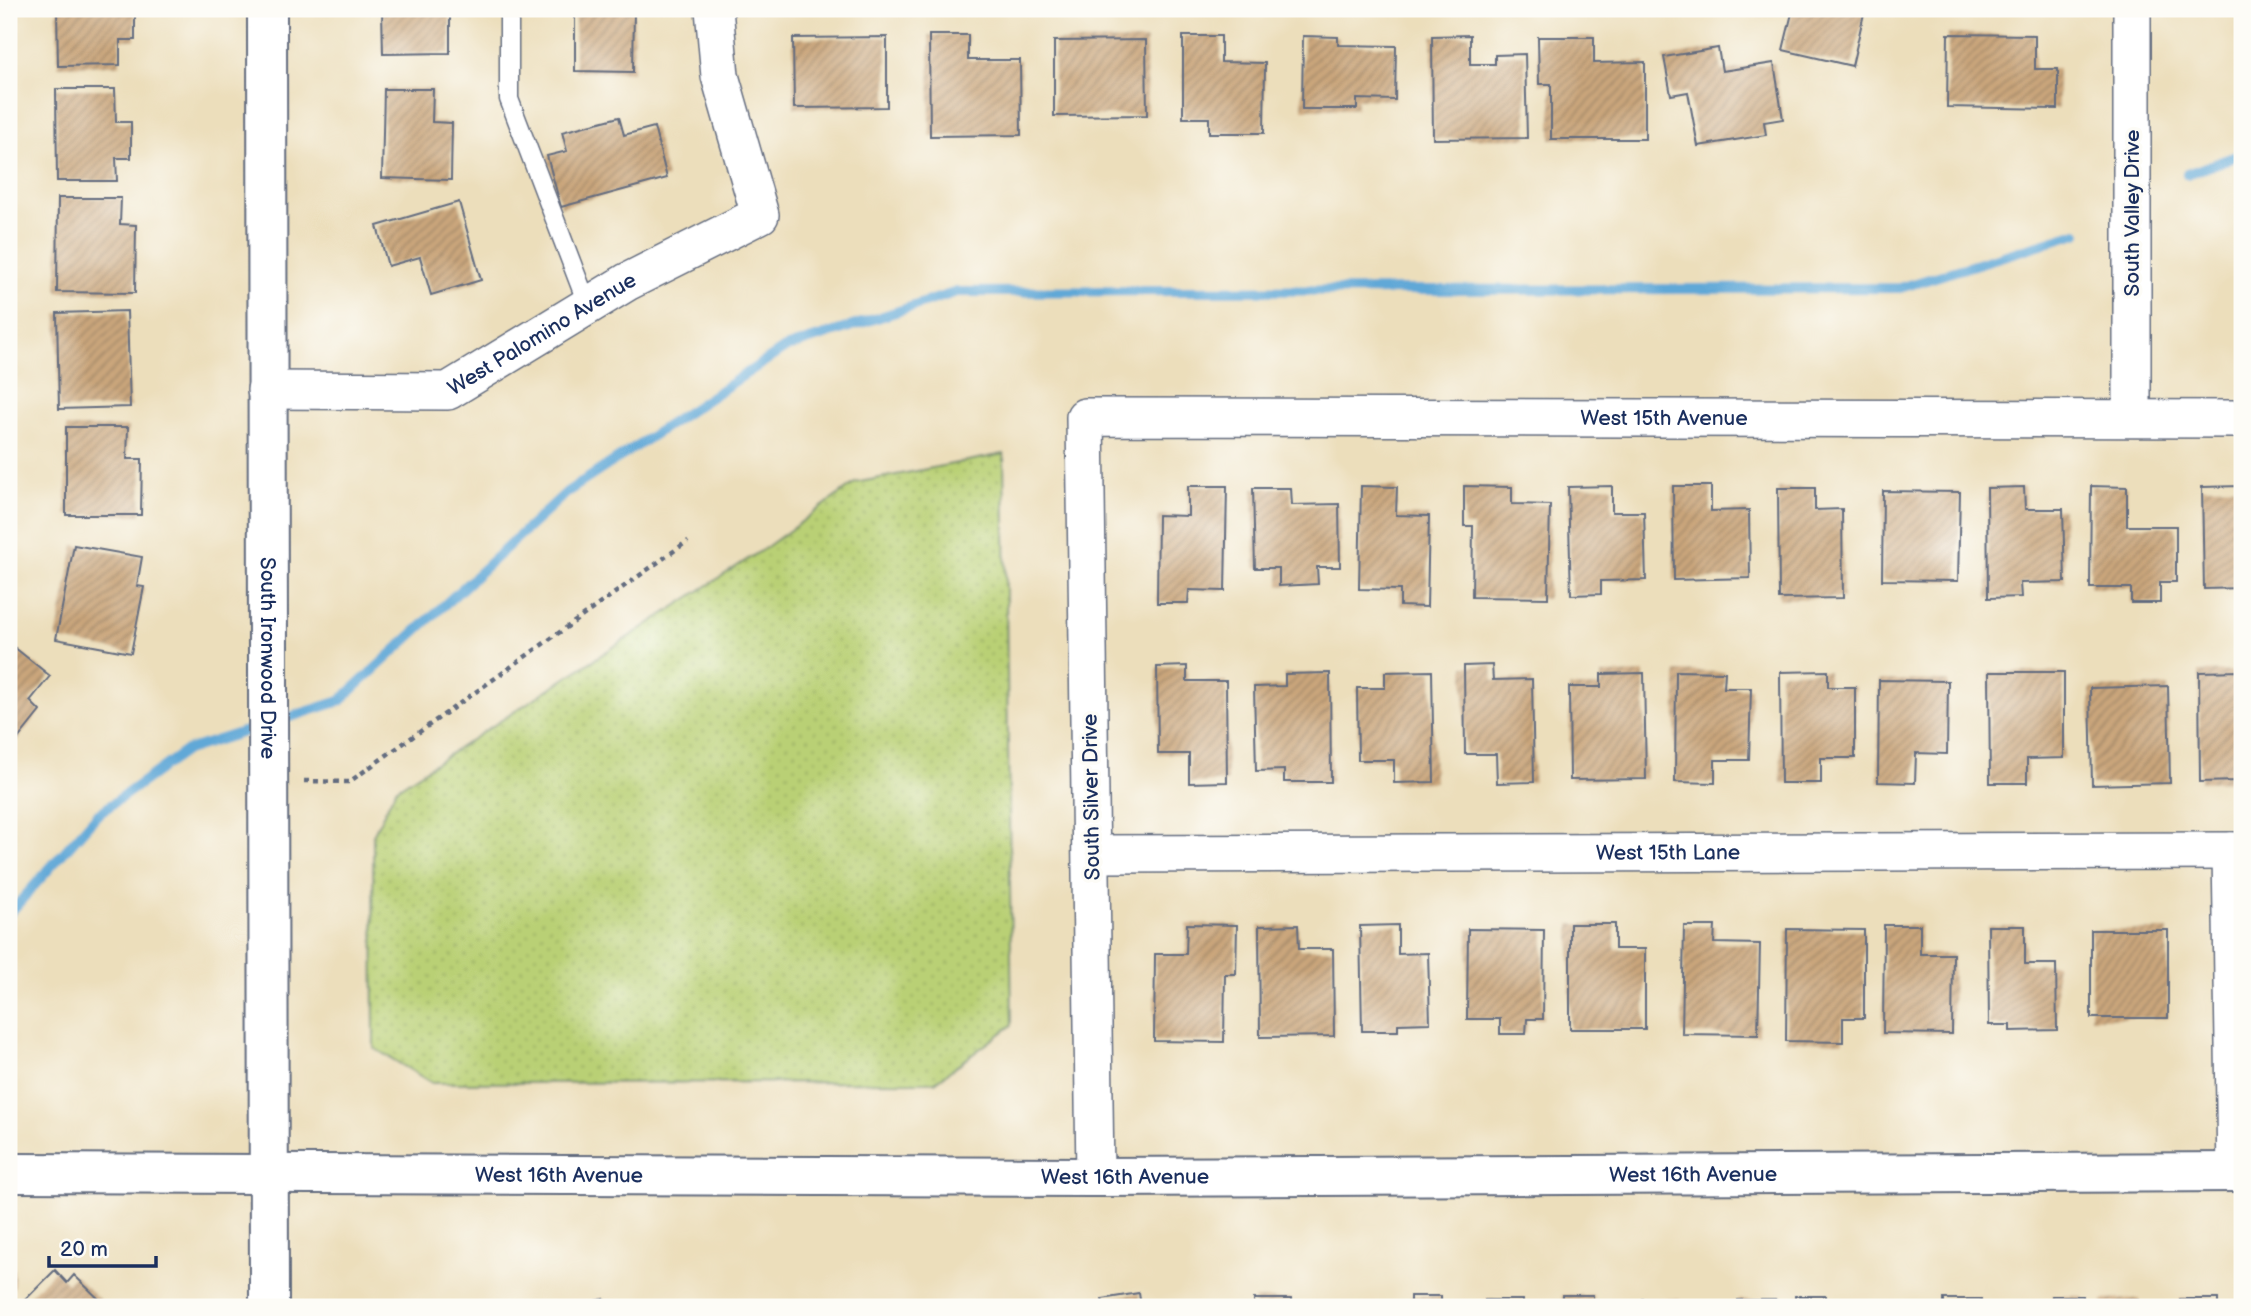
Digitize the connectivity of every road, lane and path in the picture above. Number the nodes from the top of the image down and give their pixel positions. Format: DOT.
graph roads {
  1 [pos="267,9"];
  2 [pos="509,9"];
  3 [pos="714,9"];
  4 [pos="2132,9"];
  5 [pos="588,306"];
  6 [pos="266,390"];
  7 [pos="1085,417"];
  8 [pos="2132,418"];
  9 [pos="2242,419"];
  10 [pos="688,541"];
  11 [pos="268,770"];
  12 [pos="2237,851"];
  13 [pos="1092,854"];
  14 [pos="2239,1172"];
  15 [pos="9,1173"];
  16 [pos="269,1173"];
  17 [pos="1095,1177"];
  18 [pos="268,1307"];
  1 -- 6 [label="street, South Ironwood Drive"];
  2 -- 5 [label="lane"];
  3 -- 5 [label="street, West Palomino Avenue"];
  4 -- 8 [label="street, South Valley Drive"];
  5 -- 6 [label="street, West Palomino Avenue"];
  6 -- 11 [label="street, South Ironwood Drive"];
  7 -- 8 [label="street, West 15th Avenue"];
  7 -- 13 [label="street, South Silver Drive"];
  8 -- 9 [label="street, West 15th Avenue"];
  10 -- 11 [label="path"];
  11 -- 16 [label="street, South Ironwood Drive"];
  12 -- 13 [label="street, West 15th Lane"];
  12 -- 14 [label="street"];
  13 -- 17 [label="street, South Silver Drive"];
  14 -- 17 [label="street, West 16th Avenue"];
  15 -- 16 [label="street, West 16th Avenue"];
  16 -- 17 [label="street, West 16th Avenue"];
  16 -- 18 [label="street, South Ironwood Drive"];
}
